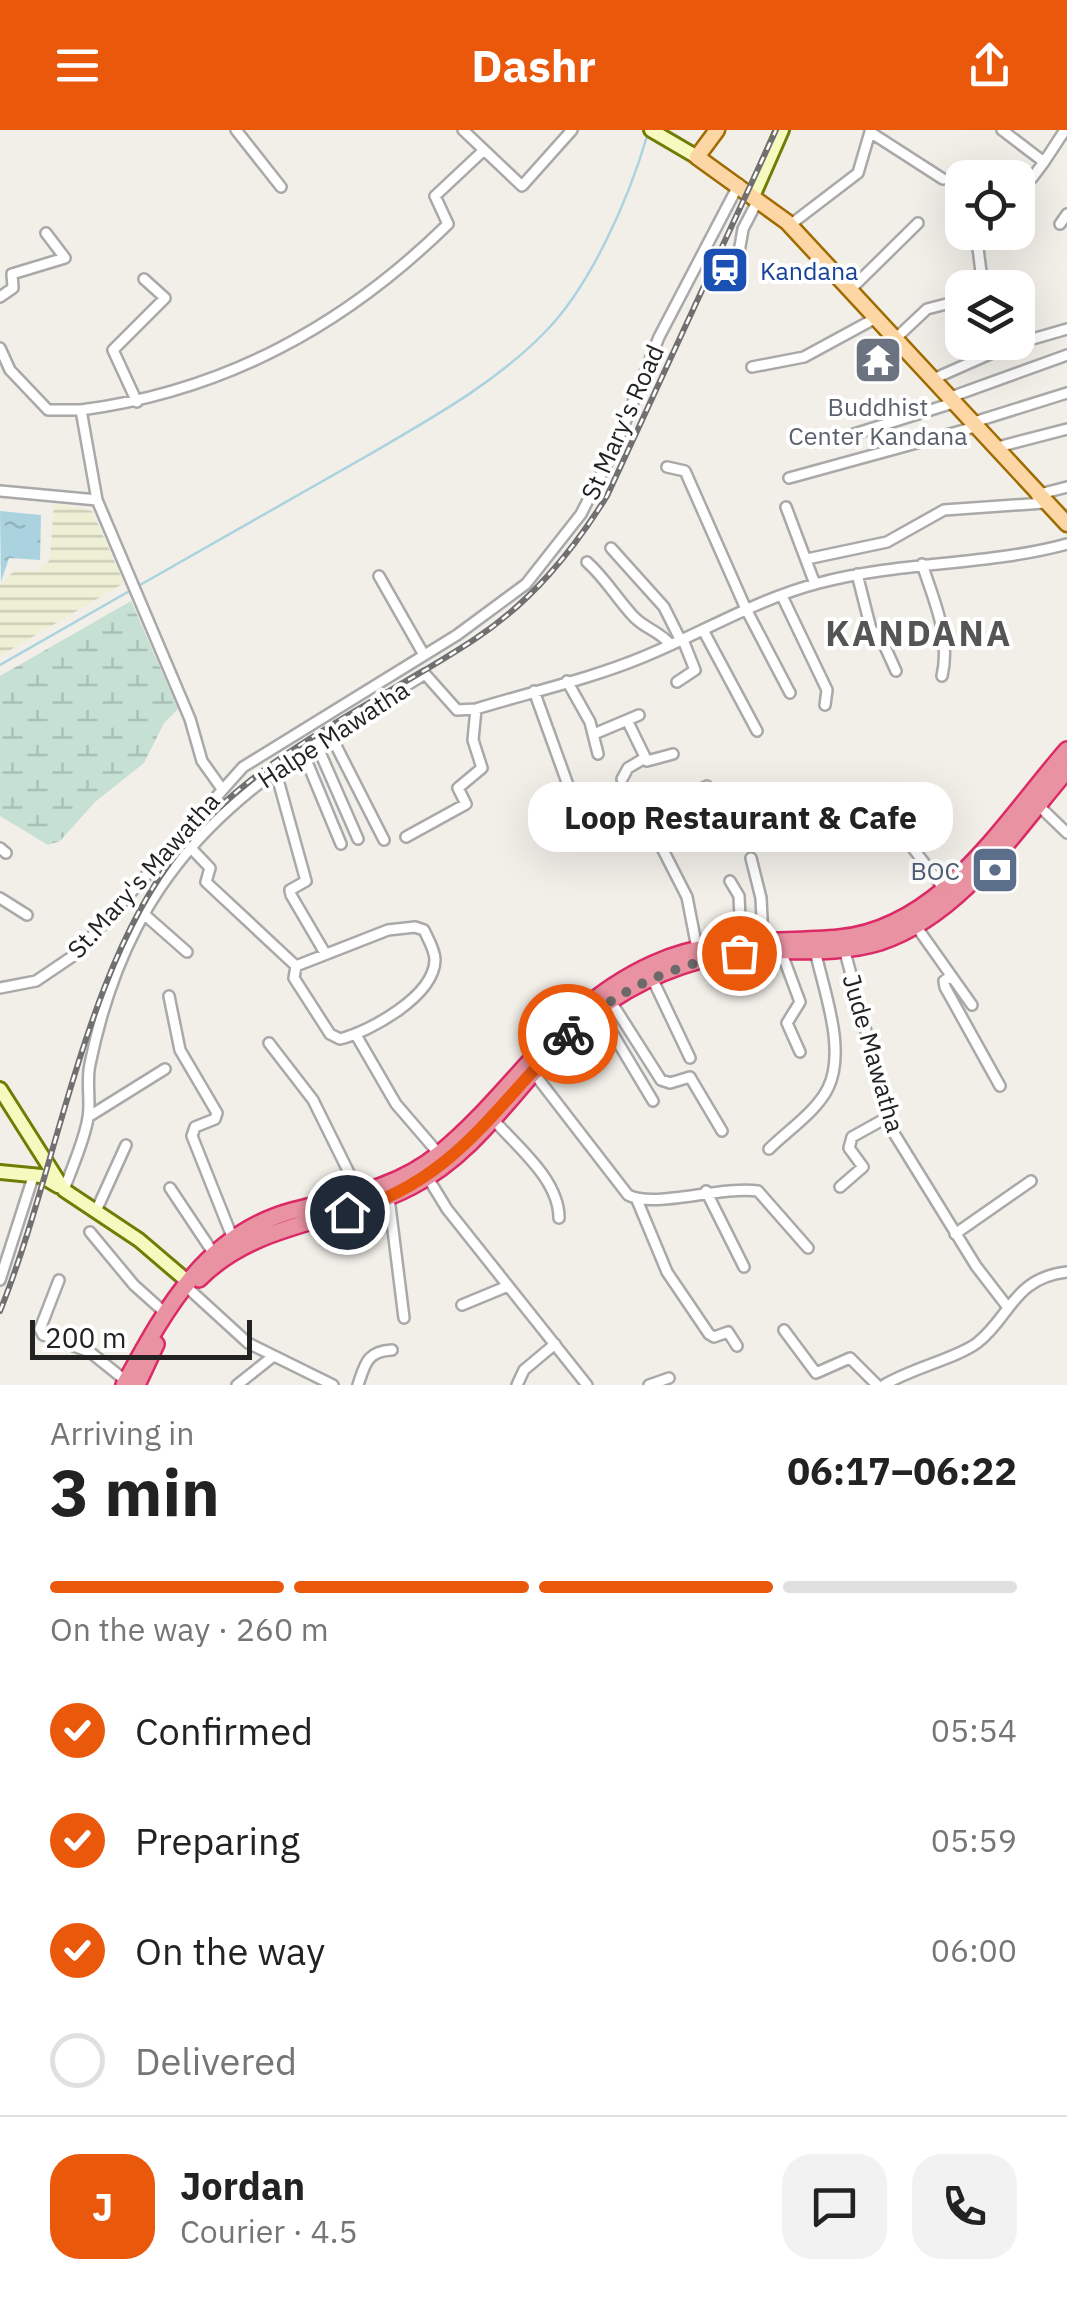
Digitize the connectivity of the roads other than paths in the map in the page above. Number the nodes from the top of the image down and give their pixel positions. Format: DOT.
graph roads {
  1 [pos="236,130"];
  2 [pos="463,130"];
  3 [pos="572,130"];
  4 [pos="652,130"];
  5 [pos="716,130"];
  6 [pos="782,130"];
  7 [pos="1002,130"];
  8 [pos="1066,130"];
  9 [pos="871,131"];
  10 [pos="483,151"];
  11 [pos="697,156"];
  12 [pos="1044,162"];
  13 [pos="1035,174"];
  14 [pos="943,179"];
  15 [pos="738,184"];
  16 [pos="281,187"];
  17 [pos="757,196"];
  18 [pos="1067,214"];
  19 [pos="918,223"];
  20 [pos="1060,224"];
  21 [pos="790,226"];
  22 [pos="46,233"];
  23 [pos="736,264"];
  24 [pos="144,279"];
  25 [pos="849,291"];
  26 [pos="0,297"];
  27 [pos="945,304"];
  28 [pos="874,319"];
  29 [pos="1067,329"];
  30 [pos="894,341"];
  31 [pos="0,348"];
  32 [pos="1067,355"];
  33 [pos="752,367"];
  34 [pos="931,380"];
  35 [pos="1067,393"];
  36 [pos="950,401"];
  37 [pos="138,402"];
  38 [pos="80,410"];
  39 [pos="973,425"];
  40 [pos="1067,428"];
  41 [pos="854,434"];
  42 [pos="994,448"];
  43 [pos="667,467"];
  44 [pos="789,478"];
  45 [pos="1067,487"];
  46 [pos="0,491"];
  47 [pos="1040,499"];
  48 [pos="97,500"];
  49 [pos="786,506"];
  50 [pos="1067,524"];
  51 [pos="1067,544"];
  52 [pos="611,548"];
  53 [pos="806,559"];
  54 [pos="587,562"];
  55 [pos="922,564"];
  56 [pos="857,574"];
  57 [pos="378,576"];
  58 [pos="815,584"];
  59 [pos="782,596"];
  60 [pos="746,609"];
  61 [pos="703,630"];
  62 [pos="678,642"];
  63 [pos="419,657"];
  64 [pos="896,671"];
  65 [pos="426,674"];
  66 [pos="942,676"];
  67 [pos="566,681"];
  68 [pos="677,682"];
  69 [pos="534,691"];
  70 [pos="790,693"];
  71 [pos="824,705"];
  72 [pos="476,709"];
  73 [pos="638,715"];
  74 [pos="627,720"];
  75 [pos="757,731"];
  76 [pos="329,732"];
  77 [pos="594,734"];
  78 [pos="315,741"];
  79 [pos="302,750"];
  80 [pos="1067,750"];
  81 [pos="598,754"];
  82 [pos="672,754"];
  83 [pos="644,758"];
  84 [pos="275,770"];
  85 [pos="1067,770"];
  86 [pos="622,779"];
  87 [pos="707,786"];
  88 [pos="222,788"];
  89 [pos="562,788"];
  90 [pos="1036,804"];
  91 [pos="660,832"];
  92 [pos="1067,833"];
  93 [pos="903,834"];
  94 [pos="406,837"];
  95 [pos="597,838"];
  96 [pos="358,839"];
  97 [pos="384,840"];
  98 [pos="341,844"];
  99 [pos="189,846"];
  100 [pos="751,858"];
  101 [pos="730,881"];
  102 [pos="944,889"];
  103 [pos="0,898"];
  104 [pos="28,915"];
  105 [pos="145,915"];
  106 [pos="916,926"];
  107 [pos="763,939"];
  108 [pos="741,941"];
  109 [pos="843,943"];
  110 [pos="781,945"];
  111 [pos="697,948"];
  112 [pos="815,950"];
  113 [pos="187,952"];
  114 [pos="325,953"];
  115 [pos="296,966"];
  116 [pos="951,976"];
  117 [pos="652,978"];
  118 [pos="0,988"];
  119 [pos="169,996"];
  120 [pos="604,1005"];
  121 [pos="972,1006"];
  122 [pos="356,1035"];
  123 [pos="269,1043"];
  124 [pos="800,1052"];
  125 [pos="690,1058"];
  126 [pos="165,1069"];
  127 [pos="533,1072"];
  128 [pos="1000,1086"];
  129 [pos="0,1089"];
  130 [pos="652,1101"];
  131 [pos="888,1116"];
  132 [pos="88,1117"];
  133 [pos="492,1118"];
  134 [pos="722,1131"];
  135 [pos="126,1145"];
  136 [pos="769,1149"];
  137 [pos="439,1154"];
  138 [pos="0,1172"];
  139 [pos="34,1174"];
  140 [pos="428,1178"];
  141 [pos="1030,1181"];
  142 [pos="840,1187"];
  143 [pos="170,1188"];
  144 [pos="64,1190"];
  145 [pos="706,1192"];
  146 [pos="360,1195"];
  147 [pos="388,1198"];
  148 [pos="638,1200"];
  149 [pos="96,1211"];
  150 [pos="559,1218"];
  151 [pos="90,1232"];
  152 [pos="955,1234"];
  153 [pos="233,1239"];
  154 [pos="808,1248"];
  155 [pos="214,1254"];
  156 [pos="744,1267"];
  157 [pos="1067,1272"];
  158 [pos="0,1280"];
  159 [pos="60,1280"];
  160 [pos="188,1286"];
  161 [pos="508,1286"];
  162 [pos="462,1305"];
  163 [pos="1006,1305"];
  164 [pos="163,1310"];
  165 [pos="404,1318"];
  166 [pos="784,1330"];
  167 [pos="555,1344"];
  168 [pos="737,1346"];
  169 [pos="392,1350"];
  170 [pos="272,1358"];
  171 [pos="318,1374"];
  172 [pos="669,1378"];
  173 [pos="129,1384"];
  174 [pos="237,1385"];
  175 [pos="310,1385"];
  176 [pos="334,1385"];
  177 [pos="358,1385"];
  178 [pos="517,1385"];
  179 [pos="588,1385"];
  180 [pos="649,1385"];
  181 [pos="881,1385"];
  1 -- 16 [label="street"];
  2 -- 10 [label="street"];
  3 -- 10 [label="street"];
  4 -- 11 [label="street"];
  5 -- 11 [label="main road"];
  6 -- 17 [label="street"];
  7 -- 12 [label="street"];
  8 -- 12 [label="street"];
  9 -- 14 [label="street"];
  9 -- 21 [label="street"];
  10 -- 37 [label="street"];
  11 -- 15 [label="main road"];
  12 -- 13 [label="street"];
  15 -- 17 [label="main road"];
  15 -- 63 [label="street, St Mary's Road"];
  17 -- 21 [label="main road"];
  17 -- 23 [label="street"];
  18 -- 20 [label="street"];
  19 -- 25 [label="street"];
  21 -- 25 [label="main road"];
  22 -- 26 [label="street"];
  24 -- 37 [label="street"];
  25 -- 28 [label="main road"];
  27 -- 30 [label="street"];
  28 -- 30 [label="main road"];
  28 -- 33 [label="street"];
  29 -- 34 [label="street"];
  30 -- 34 [label="main road"];
  31 -- 38 [label="street"];
  32 -- 36 [label="street"];
  34 -- 36 [label="main road"];
  35 -- 39 [label="street"];
  36 -- 39 [label="main road"];
  36 -- 41 [label="street"];
  37 -- 38 [label="street"];
  38 -- 48 [label="street"];
  39 -- 42 [label="main road"];
  39 -- 44 [label="street"];
  40 -- 42 [label="street"];
  42 -- 47 [label="main road"];
  43 -- 60 [label="street"];
  45 -- 47 [label="street"];
  46 -- 48 [label="street"];
  47 -- 50 [label="main road"];
  47 -- 53 [label="street"];
  48 -- 88 [label="street"];
  49 -- 53 [label="street"];
  51 -- 55 [label="street"];
  52 -- 62 [label="street"];
  53 -- 58 [label="street"];
  54 -- 62 [label="street"];
  55 -- 56 [label="street"];
  55 -- 66 [label="street"];
  56 -- 58 [label="street"];
  56 -- 64 [label="street"];
  57 -- 63 [label="street"];
  58 -- 59 [label="street"];
  59 -- 60 [label="street"];
  59 -- 71 [label="street"];
  60 -- 61 [label="street"];
  60 -- 70 [label="street"];
  61 -- 62 [label="street"];
  61 -- 75 [label="street"];
  62 -- 67 [label="street"];
  62 -- 68 [label="street"];
  63 -- 65 [label="street"];
  63 -- 88 [label="street, St.Mary's Mawatha"];
  65 -- 72 [label="street, Halpe Mawatha"];
  65 -- 76 [label="street, Halpe Mawatha"];
  67 -- 69 [label="street"];
  67 -- 77 [label="street"];
  69 -- 72 [label="street"];
  69 -- 89 [label="street"];
  72 -- 94 [label="street"];
  73 -- 74 [label="street"];
  74 -- 77 [label="street"];
  74 -- 83 [label="street"];
  76 -- 78 [label="street, Halpe Mawatha"];
  76 -- 97 [label="street"];
  77 -- 81 [label="street"];
  78 -- 79 [label="street, Halpe Mawatha"];
  78 -- 96 [label="street"];
  79 -- 84 [label="street, Halpe Mawatha"];
  79 -- 98 [label="street"];
  80 -- 102 [label="highway"];
  82 -- 83 [label="street"];
  83 -- 86 [label="street"];
  84 -- 99 [label="street, Halpe Mawatha"];
  84 -- 114 [label="street"];
  85 -- 90 [label="highway"];
  87 -- 91 [label="street"];
  88 -- 118 [label="street, St.Mary's Mawatha"];
  90 -- 92 [label="street"];
  90 -- 106 [label="highway"];
  91 -- 95 [label="street"];
  91 -- 111 [label="street"];
  93 -- 102 [label="street"];
  99 -- 105 [label="street, Halpe Mawatha"];
  99 -- 115 [label="street"];
  100 -- 107 [label="street"];
  101 -- 108 [label="street"];
  102 -- 109 [label="highway"];
  103 -- 104 [label="street"];
  105 -- 113 [label="street"];
  105 -- 132 [label="street, Halpe Mawatha"];
  106 -- 109 [label="highway"];
  106 -- 116 [label="street"];
  107 -- 108 [label="highway"];
  107 -- 110 [label="highway"];
  108 -- 111 [label="highway"];
  109 -- 110 [label="highway"];
  109 -- 112 [label="highway"];
  109 -- 131 [label="street, Jude Mawatha"];
  110 -- 112 [label="highway"];
  110 -- 117 [label="highway"];
  110 -- 124 [label="street"];
  111 -- 137 [label="highway"];
  112 -- 136 [label="street"];
  114 -- 115 [label="street"];
  114 -- 122 [label="street"];
  115 -- 122 [label="street"];
  116 -- 121 [label="street"];
  116 -- 128 [label="street"];
  117 -- 120 [label="highway"];
  117 -- 125 [label="street"];
  119 -- 153 [label="street"];
  120 -- 127 [label="highway"];
  120 -- 130 [label="street"];
  120 -- 134 [label="street"];
  122 -- 137 [label="street"];
  123 -- 146 [label="street"];
  126 -- 132 [label="street"];
  127 -- 133 [label="highway"];
  127 -- 148 [label="street"];
  129 -- 144 [label="street"];
  131 -- 142 [label="street"];
  131 -- 152 [label="street, Jude Mawatha"];
  132 -- 144 [label="street, Halpe Mawatha"];
  133 -- 140 [label="highway"];
  133 -- 150 [label="street"];
  135 -- 149 [label="street"];
  137 -- 146 [label="highway"];
  138 -- 139 [label="street"];
  139 -- 144 [label="street"];
  139 -- 158 [label="street"];
  140 -- 147 [label="highway"];
  140 -- 161 [label="street"];
  141 -- 152 [label="street"];
  143 -- 155 [label="street"];
  144 -- 149 [label="street"];
  145 -- 148 [label="street"];
  145 -- 154 [label="street"];
  145 -- 156 [label="street"];
  146 -- 153 [label="highway"];
  147 -- 160 [label="highway"];
  147 -- 165 [label="street"];
  148 -- 168 [label="street"];
  149 -- 160 [label="street"];
  151 -- 164 [label="street"];
  152 -- 163 [label="street, Jude Mawatha"];
  153 -- 155 [label="highway"];
  155 -- 160 [label="highway"];
  157 -- 163 [label="street"];
  159 -- 173 [label="street"];
  160 -- 164 [label="highway"];
  160 -- 170 [label="street"];
  160 -- 173 [label="highway"];
  161 -- 162 [label="street"];
  161 -- 167 [label="street"];
  163 -- 181 [label="street"];
  164 -- 173 [label="highway"];
  166 -- 181 [label="street"];
  167 -- 178 [label="street"];
  167 -- 179 [label="street"];
  169 -- 177 [label="street"];
  170 -- 171 [label="street"];
  170 -- 174 [label="street"];
  171 -- 175 [label="street"];
  171 -- 176 [label="street"];
  172 -- 180 [label="street"];
}
